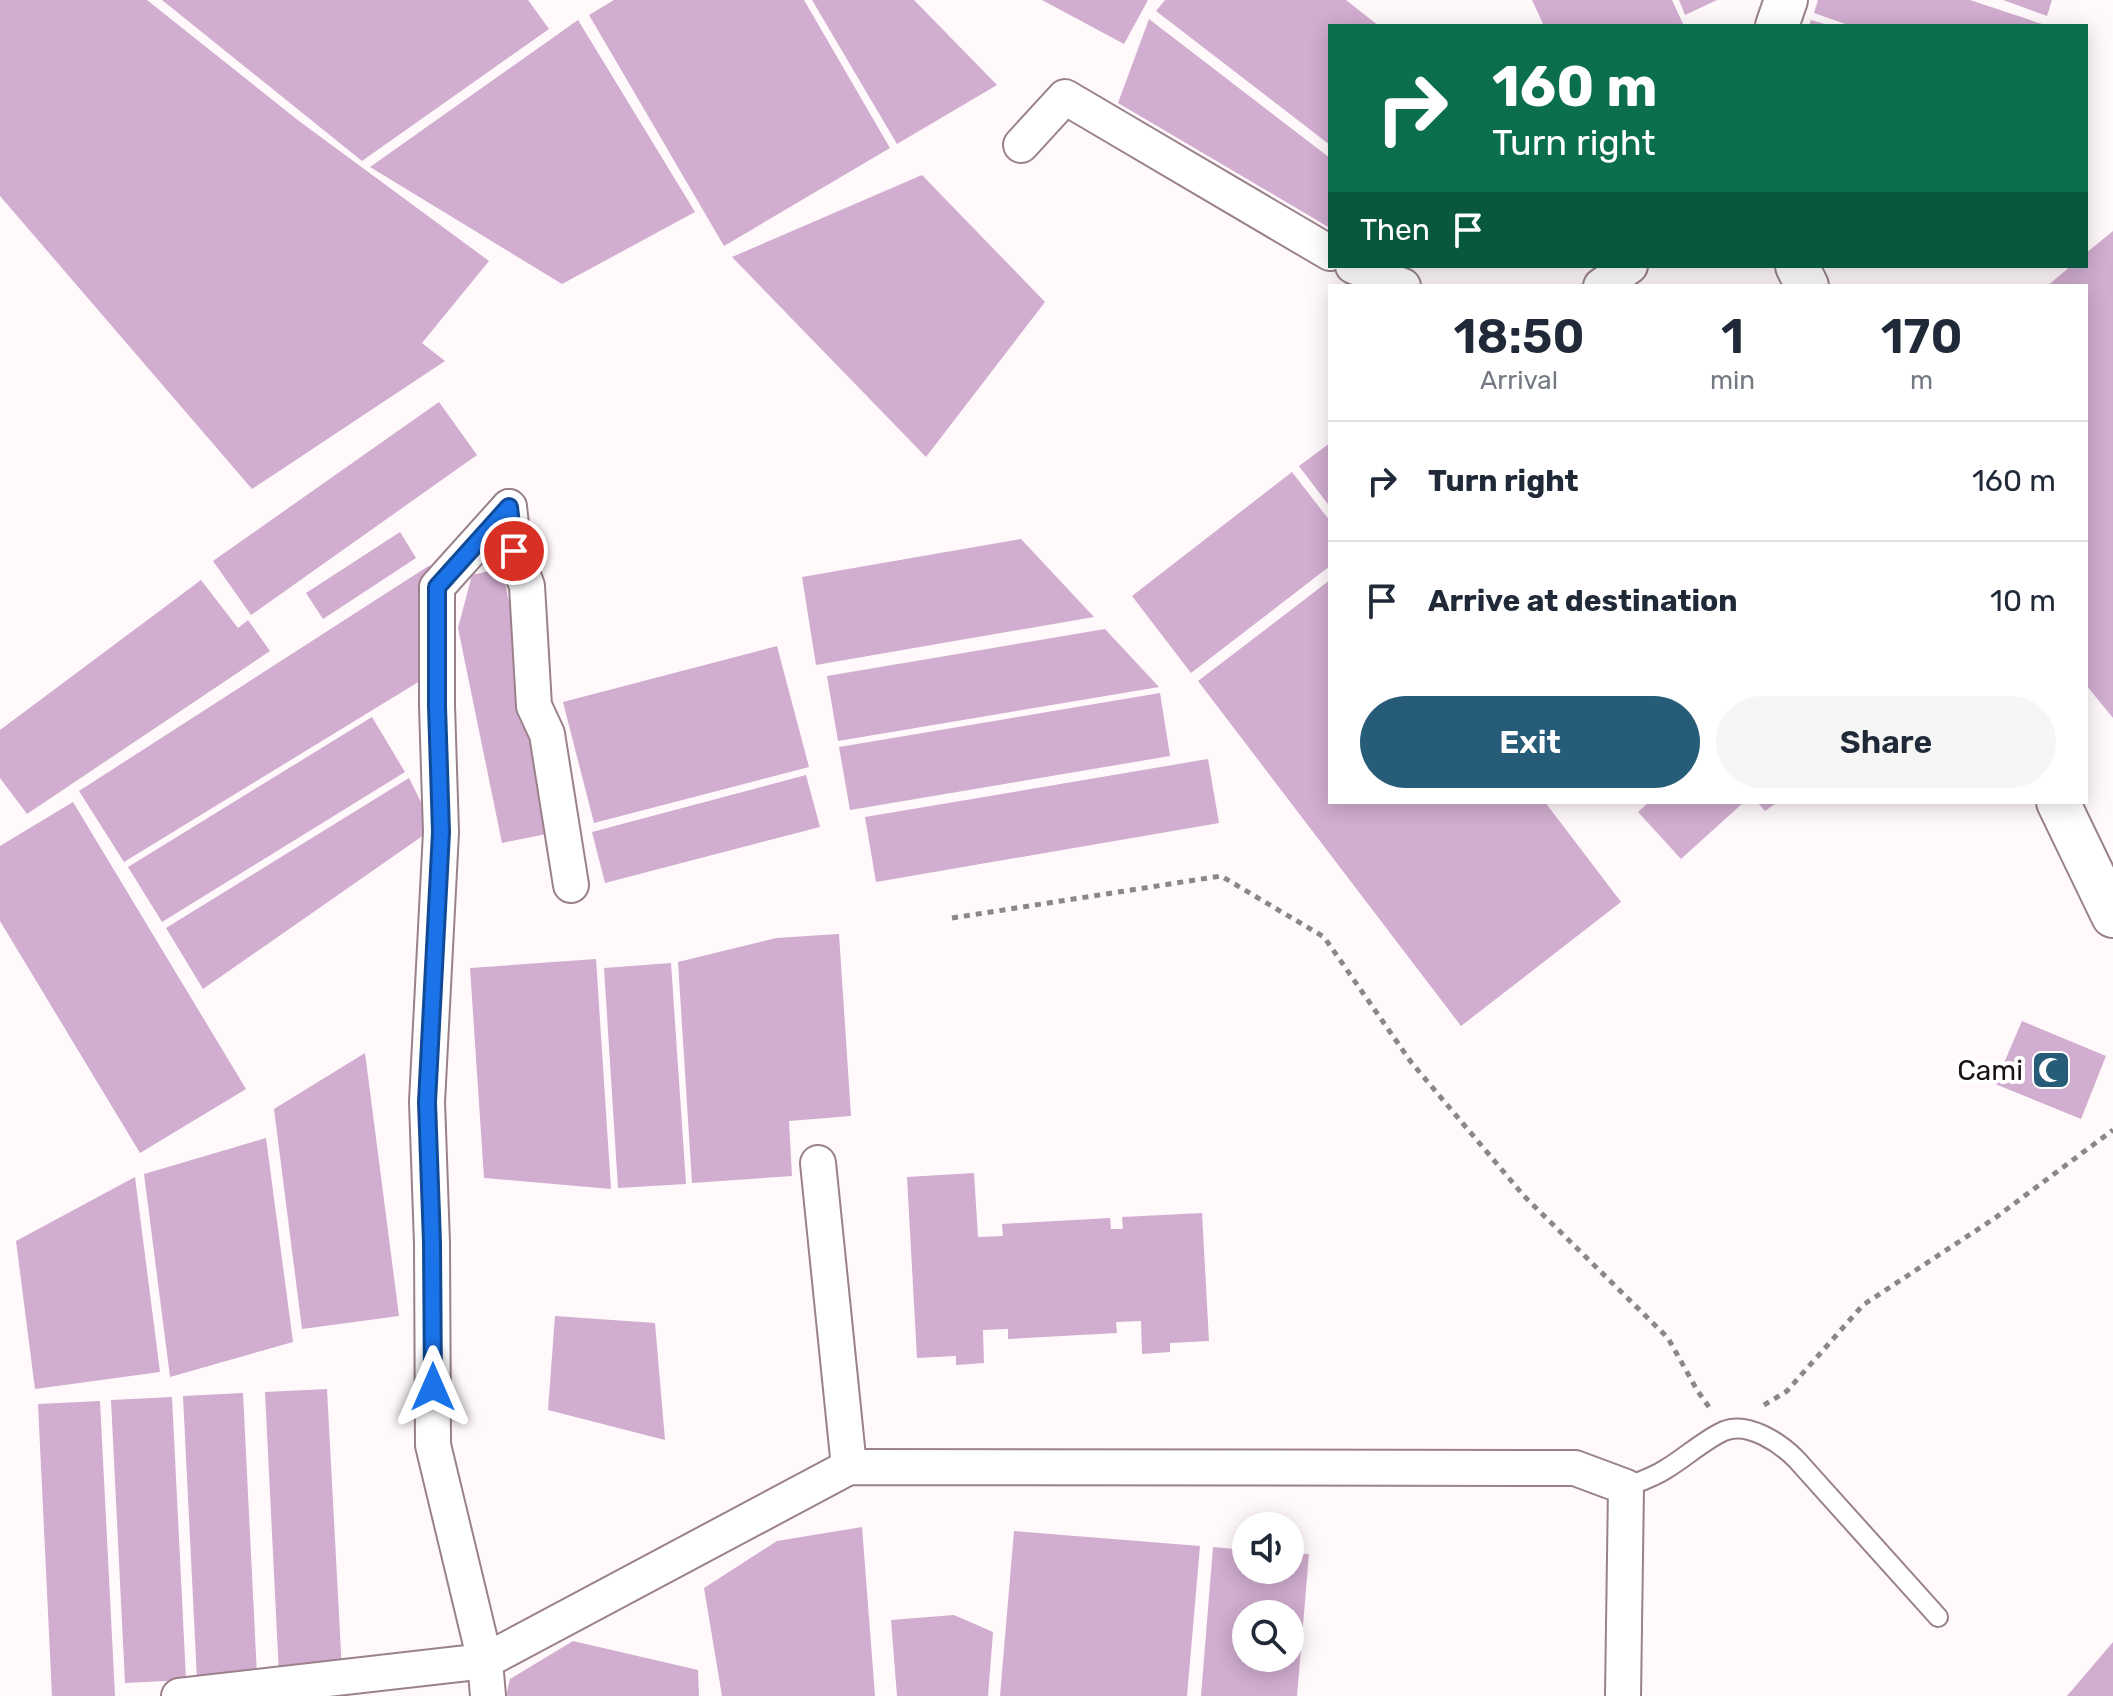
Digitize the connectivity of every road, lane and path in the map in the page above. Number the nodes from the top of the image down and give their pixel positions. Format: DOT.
graph roads {
  1 [pos="1786,0"];
  2 [pos="1778,24"];
  3 [pos="1021,145"];
  4 [pos="1328,252"];
  5 [pos="1358,268"];
  6 [pos="1627,268"];
  7 [pos="1398,284"];
  8 [pos="1604,284"];
  9 [pos="2059,804"];
  10 [pos="571,885"];
  11 [pos="2113,916"];
  12 [pos="952,918"];
  13 [pos="2113,1130"];
  14 [pos="818,1163"];
  15 [pos="1726,1430"];
  16 [pos="849,1467"];
  17 [pos="1626,1487"];
  18 [pos="1938,1617"];
  19 [pos="485,1661"];
  20 [pos="179,1696"];
  21 [pos="488,1696"];
  22 [pos="1623,1696"];
  1 -- 2 [label="street"];
  3 -- 4 [label="street"];
  5 -- 7 [label="street"];
  6 -- 8 [label="street"];
  9 -- 11 [label="street"];
  10 -- 19 [label="street"];
  12 -- 15 [label="path"];
  13 -- 15 [label="path"];
  14 -- 16 [label="street"];
  15 -- 17 [label="lane"];
  15 -- 18 [label="lane"];
  16 -- 17 [label="street"];
  16 -- 19 [label="street"];
  17 -- 22 [label="street"];
  19 -- 20 [label="street"];
  19 -- 21 [label="street"];
}
